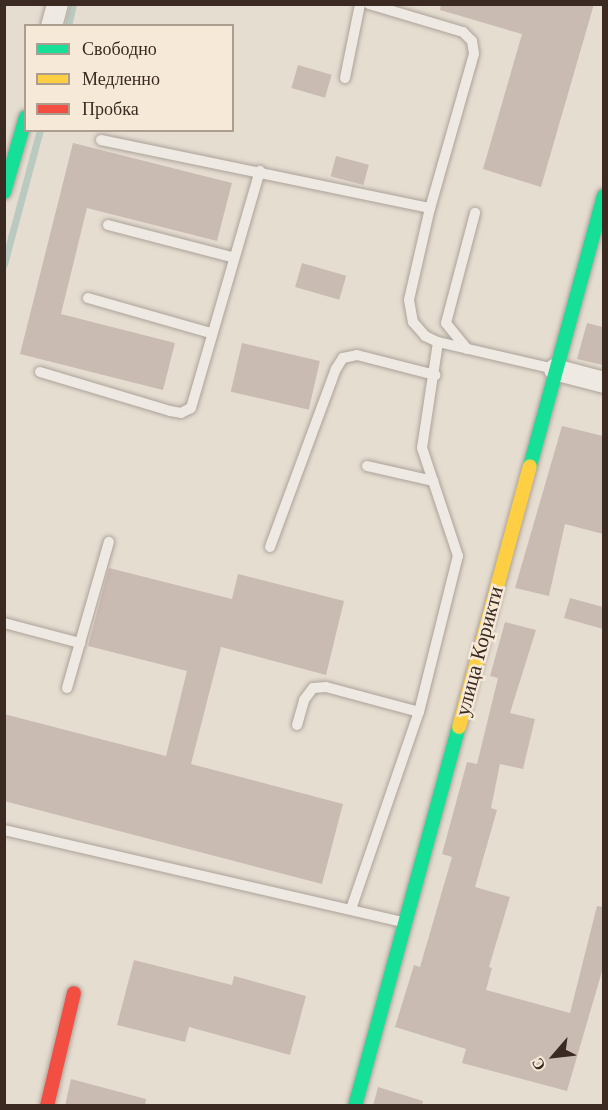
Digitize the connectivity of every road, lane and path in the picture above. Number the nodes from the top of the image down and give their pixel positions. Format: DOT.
graph roads {
  1 [pos="57,4"];
  2 [pos="360,4"];
  3 [pos="369,4"];
  4 [pos="52,24"];
  5 [pos="345,78"];
  6 [pos="24,124"];
  7 [pos="101,140"];
  8 [pos="260,171"];
  9 [pos="4,192"];
  10 [pos="603,196"];
  11 [pos="430,208"];
  12 [pos="475,213"];
  13 [pos="108,225"];
  14 [pos="232,257"];
  15 [pos="88,298"];
  16 [pos="211,333"];
  17 [pos="438,342"];
  18 [pos="467,349"];
  19 [pos="554,369"];
  20 [pos="40,372"];
  21 [pos="435,375"];
  22 [pos="603,382"];
  23 [pos="368,466"];
  24 [pos="433,482"];
  25 [pos="109,542"];
  26 [pos="270,547"];
  27 [pos="4,623"];
  28 [pos="80,643"];
  29 [pos="67,688"];
  30 [pos="419,712"];
  31 [pos="297,725"];
  32 [pos="4,830"];
  33 [pos="351,909"];
  34 [pos="406,923"];
  35 [pos="74,993"];
  36 [pos="47,1106"];
  37 [pos="355,1106"];
  1 -- 4 [label="street"];
  2 -- 5 [label="lane"];
  3 -- 11 [label="lane"];
  6 -- 9 [label="street"];
  7 -- 8 [label="lane"];
  8 -- 11 [label="lane"];
  8 -- 14 [label="lane"];
  10 -- 19 [label="street, улица Корикти"];
  11 -- 17 [label="lane"];
  12 -- 18 [label="lane"];
  13 -- 14 [label="lane"];
  14 -- 16 [label="lane"];
  15 -- 16 [label="lane"];
  16 -- 20 [label="lane"];
  17 -- 18 [label="lane"];
  17 -- 21 [label="lane"];
  18 -- 19 [label="lane"];
  19 -- 22 [label="street"];
  19 -- 34 [label="street, улица Корикти"];
  21 -- 24 [label="lane"];
  21 -- 26 [label="lane"];
  23 -- 24 [label="lane"];
  24 -- 30 [label="lane"];
  25 -- 28 [label="lane"];
  27 -- 28 [label="lane"];
  28 -- 29 [label="lane"];
  30 -- 31 [label="lane"];
  30 -- 33 [label="lane"];
  32 -- 33 [label="lane"];
  33 -- 34 [label="lane"];
  34 -- 37 [label="street, улица Корикти"];
  35 -- 36 [label="street"];
}
